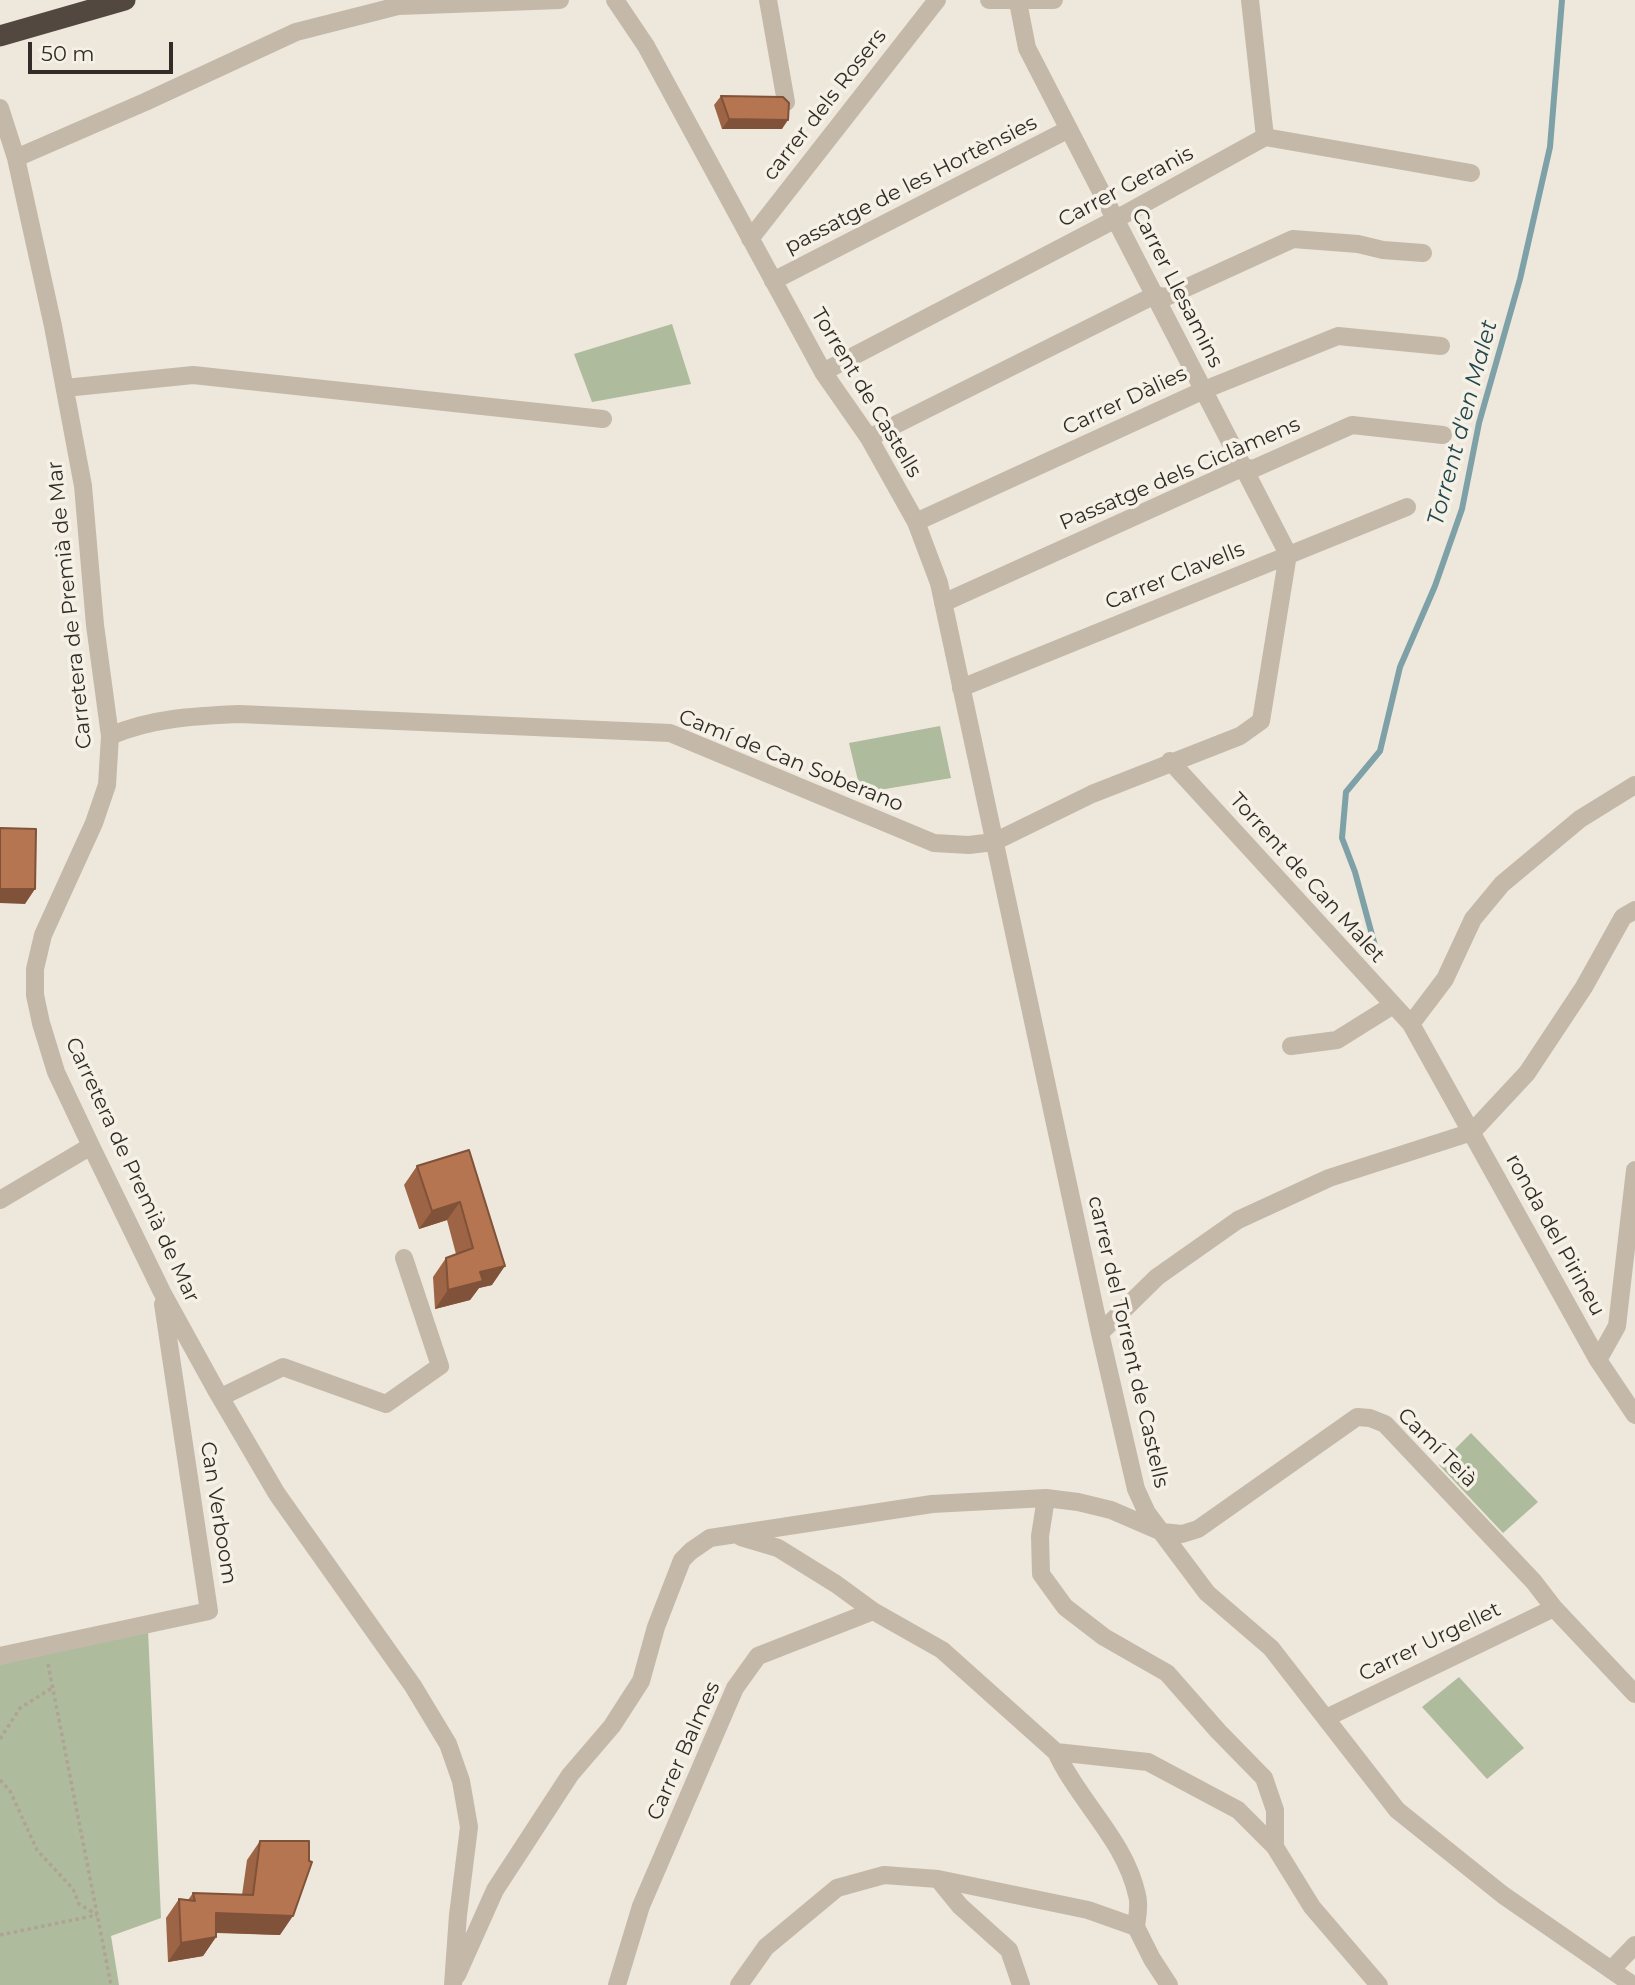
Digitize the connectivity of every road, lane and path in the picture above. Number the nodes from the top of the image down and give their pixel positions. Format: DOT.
graph roads {
  1 [pos="125,0"];
  2 [pos="559,0"];
  3 [pos="615,0"];
  4 [pos="768,0"];
  5 [pos="937,0"];
  6 [pos="989,0"];
  7 [pos="1054,0"];
  8 [pos="1250,0"];
  9 [pos="1018,2"];
  10 [pos="0,36"];
  11 [pos="786,102"];
  12 [pos="0,108"];
  13 [pos="1069,129"];
  14 [pos="1265,137"];
  15 [pos="16,158"];
  16 [pos="1471,173"];
  17 [pos="1116,219"];
  18 [pos="750,239"];
  19 [pos="1423,253"];
  20 [pos="773,281"];
  21 [pos="1155,295"];
  22 [pos="1441,346"];
  23 [pos="823,372"];
  24 [pos="65,388"];
  25 [pos="1204,390"];
  26 [pos="603,419"];
  27 [pos="1443,435"];
  28 [pos="869,438"];
  29 [pos="1244,467"];
  30 [pos="1407,507"];
  31 [pos="916,522"];
  32 [pos="1288,554"];
  33 [pos="943,603"];
  34 [pos="961,688"];
  35 [pos="110,736"];
  36 [pos="1170,761"];
  37 [pos="1635,785"];
  38 [pos="994,842"];
  39 [pos="1635,910"];
  40 [pos="1393,1006"];
  41 [pos="1411,1024"];
  42 [pos="1292,1046"];
  43 [pos="1472,1132"];
  44 [pos="91,1146"];
  45 [pos="1635,1170"];
  46 [pos="0,1200"];
  47 [pos="404,1258"];
  48 [pos="162,1292"];
  49 [pos="1100,1333"];
  50 [pos="1598,1360"];
  51 [pos="221,1397"];
  52 [pos="1635,1415"];
  53 [pos="1046,1498"];
  54 [pos="1162,1532"];
  55 [pos="737,1536"];
  56 [pos="1555,1608"];
  57 [pos="873,1611"];
  58 [pos="45,1646"];
  59 [pos="0,1656"];
  60 [pos="53,1687"];
  61 [pos="1635,1694"];
  62 [pos="1326,1718"];
  63 [pos="0,1739"];
  64 [pos="1056,1752"];
  65 [pos="0,1780"];
  66 [pos="1275,1847"];
  67 [pos="938,1879"];
  68 [pos="97,1915"];
  69 [pos="1136,1927"];
  70 [pos="0,1934"];
  71 [pos="1635,1945"];
  72 [pos="1611,1969"];
  73 [pos="111,1985"];
  74 [pos="453,1985"];
  75 [pos="617,1985"];
  76 [pos="739,1985"];
  77 [pos="1021,1985"];
  78 [pos="1170,1985"];
  79 [pos="1379,1985"];
  80 [pos="1633,1985"];
  1 -- 10 [label="highway"];
  2 -- 15 [label="street"];
  3 -- 18 [label="street, Torrent de Castells"];
  4 -- 11 [label="street"];
  5 -- 18 [label="street, carrer dels Rosers"];
  6 -- 9 [label="street"];
  7 -- 9 [label="street"];
  8 -- 14 [label="street"];
  9 -- 13 [label="street, Carrer Llesamins"];
  12 -- 15 [label="street, Carretera de Premià de Mar"];
  13 -- 17 [label="street, Carrer Llesamins"];
  13 -- 20 [label="street, passatge de les Hortènsies"];
  14 -- 16 [label="street"];
  14 -- 17 [label="street, Carrer Geranis"];
  15 -- 24 [label="street, Carretera de Premià de Mar"];
  17 -- 21 [label="street, Carrer Llesamins"];
  17 -- 23 [label="street, Carrer Geranis"];
  18 -- 20 [label="street, Torrent de Castells"];
  19 -- 21 [label="street"];
  20 -- 23 [label="street, Torrent de Castells"];
  21 -- 25 [label="street, Carrer Llesamins"];
  21 -- 28 [label="street"];
  22 -- 25 [label="street, Carrer Dàlies"];
  23 -- 28 [label="street, Torrent de Castells"];
  24 -- 26 [label="street"];
  24 -- 35 [label="street, Carretera de Premià de Mar"];
  25 -- 29 [label="street, Carrer Llesamins"];
  25 -- 31 [label="street, Carrer Dàlies"];
  27 -- 29 [label="street, Passatge dels Ciclàmens"];
  28 -- 31 [label="street, Torrent de Castells"];
  29 -- 32 [label="street, Carrer Llesamins"];
  29 -- 33 [label="street, Passatge dels Ciclàmens"];
  30 -- 32 [label="street, Carrer Clavells"];
  31 -- 33 [label="street, Torrent de Castells"];
  32 -- 34 [label="street, Carrer Clavells"];
  32 -- 36 [label="street, Camí de Can Soberano"];
  33 -- 34 [label="street, Torrent de Castells"];
  34 -- 38 [label="street, Torrent de Castells"];
  35 -- 38 [label="street, Camí de Can Soberano"];
  35 -- 44 [label="street, Carretera de Premià de Mar"];
  36 -- 38 [label="street, Camí de Can Soberano"];
  36 -- 40 [label="street, Torrent de Can Malet"];
  37 -- 41 [label="street"];
  38 -- 49 [label="street, carrer del Torrent de Castells"];
  39 -- 43 [label="street"];
  40 -- 41 [label="street, Torrent de Can Malet"];
  40 -- 42 [label="street"];
  41 -- 43 [label="street, ronda del Pirineu"];
  43 -- 49 [label="street"];
  43 -- 50 [label="street, ronda del Pirineu"];
  44 -- 46 [label="street"];
  44 -- 48 [label="street, Carretera de Premià de Mar"];
  45 -- 50 [label="street, ronda del Pirineu"];
  47 -- 51 [label="street"];
  48 -- 51 [label="street, Carretera de Premià de Mar"];
  48 -- 58 [label="street, Can Verboom"];
  49 -- 54 [label="street, carrer del Torrent de Castells"];
  50 -- 52 [label="street, ronda del Pirineu"];
  51 -- 74 [label="street, Carretera de Premià de Mar"];
  53 -- 54 [label="street"];
  53 -- 55 [label="street"];
  53 -- 66 [label="street"];
  54 -- 56 [label="street, Camí Teià"];
  54 -- 62 [label="street, carrer del Torrent de Castells"];
  55 -- 57 [label="street"];
  55 -- 74 [label="street"];
  56 -- 61 [label="street, Camí Teià"];
  56 -- 62 [label="street, Carrer Urgellet"];
  57 -- 64 [label="street"];
  57 -- 75 [label="street, Carrer Balmes"];
  58 -- 59 [label="street, Can Verboom"];
  58 -- 60 [label="path"];
  60 -- 63 [label="path"];
  60 -- 68 [label="path"];
  62 -- 72 [label="street, carrer del Torrent de Castells"];
  64 -- 66 [label="street"];
  64 -- 69 [label="street"];
  65 -- 68 [label="path"];
  66 -- 79 [label="street"];
  67 -- 69 [label="street"];
  67 -- 76 [label="street"];
  67 -- 77 [label="street"];
  68 -- 70 [label="path"];
  68 -- 73 [label="path"];
  69 -- 78 [label="street"];
  71 -- 72 [label="street"];
  72 -- 80 [label="street, carrer del Torrent de Castells"];
}
